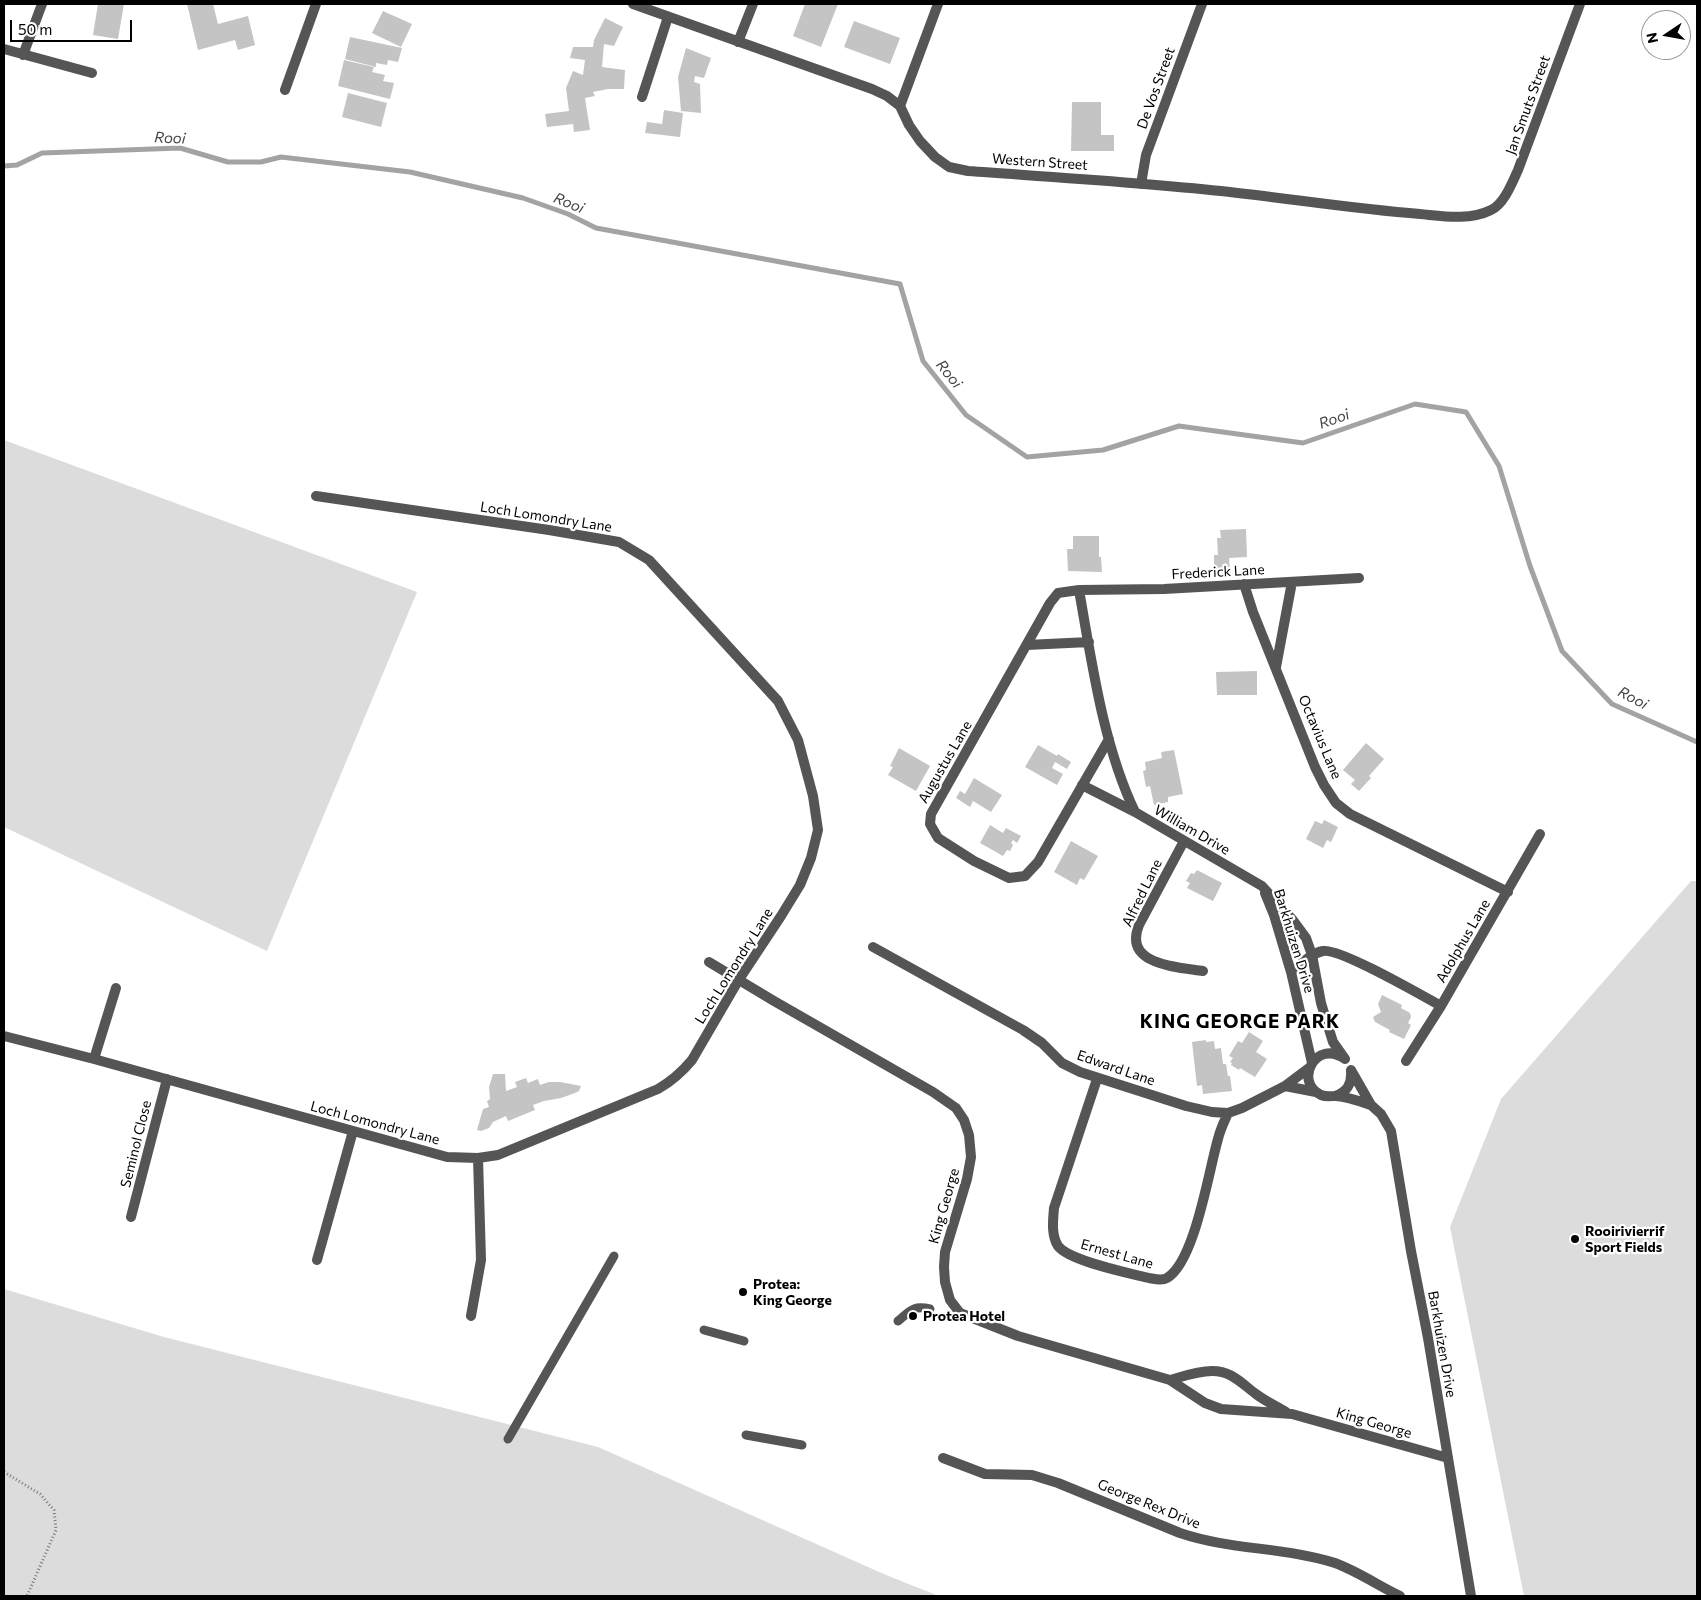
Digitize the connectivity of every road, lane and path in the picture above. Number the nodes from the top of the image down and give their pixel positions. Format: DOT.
graph roads {
  1 [pos="42,4"];
  2 [pos="316,4"];
  3 [pos="633,4"];
  4 [pos="753,4"];
  5 [pos="938,4"];
  6 [pos="1202,4"];
  7 [pos="1580,4"];
  8 [pos="668,17"];
  9 [pos="738,42"];
  10 [pos="4,49"];
  11 [pos="23,55"];
  12 [pos="92,74"];
  13 [pos="285,90"];
  14 [pos="642,97"];
  15 [pos="900,106"];
  16 [pos="1141,184"];
  17 [pos="1492,210"];
  18 [pos="316,496"];
  19 [pos="1358,578"];
  20 [pos="1292,582"];
  21 [pos="1244,584"];
  22 [pos="1078,590"];
  23 [pos="1089,642"];
  24 [pos="1027,645"];
  25 [pos="1276,668"];
  26 [pos="1109,739"];
  27 [pos="1082,785"];
  28 [pos="1135,812"];
  29 [pos="1540,834"];
  30 [pos="1184,841"];
  31 [pos="1262,886"];
  32 [pos="1508,892"];
  33 [pos="873,947"];
  34 [pos="1312,955"];
  35 [pos="709,962"];
  36 [pos="1203,971"];
  37 [pos="1291,972"];
  38 [pos="738,980"];
  39 [pos="116,988"];
  40 [pos="1441,1006"];
  41 [pos="4,1036"];
  42 [pos="1345,1059"];
  43 [pos="94,1060"];
  44 [pos="1406,1061"];
  45 [pos="1310,1065"];
  46 [pos="1351,1070"];
  47 [pos="1097,1078"];
  48 [pos="167,1079"];
  49 [pos="1285,1086"];
  50 [pos="1316,1092"];
  51 [pos="1335,1096"];
  52 [pos="1370,1105"];
  53 [pos="1228,1114"];
  54 [pos="353,1131"];
  55 [pos="478,1158"];
  56 [pos="131,1216"];
  57 [pos="614,1256"];
  58 [pos="318,1260"];
  59 [pos="930,1309"];
  60 [pos="471,1316"];
  61 [pos="898,1321"];
  62 [pos="704,1330"];
  63 [pos="744,1340"];
  64 [pos="1170,1380"];
  65 [pos="1292,1414"];
  66 [pos="746,1435"];
  67 [pos="508,1439"];
  68 [pos="802,1445"];
  69 [pos="943,1458"];
  70 [pos="1448,1458"];
  71 [pos="4,1472"];
  72 [pos="27,1596"];
  73 [pos="1400,1596"];
  74 [pos="1471,1596"];
  1 -- 11 [label="street"];
  2 -- 13 [label="street"];
  3 -- 8 [label="street, Western Street"];
  4 -- 9 [label="street"];
  5 -- 15 [label="street"];
  6 -- 16 [label="street, De Vos Street"];
  7 -- 17 [label="street, Jan Smuts Street"];
  8 -- 9 [label="street, Western Street"];
  8 -- 14 [label="street"];
  9 -- 15 [label="street, Western Street"];
  10 -- 11 [label="street"];
  11 -- 12 [label="street"];
  15 -- 16 [label="street, Western Street"];
  16 -- 17 [label="street, Western Street"];
  18 -- 38 [label="street, Loch Lomondry Lane"];
  19 -- 20 [label="street, Frederick Lane"];
  20 -- 21 [label="street, Frederick Lane"];
  20 -- 25 [label="street"];
  21 -- 22 [label="street, Frederick Lane"];
  21 -- 25 [label="street, Octavius Lane"];
  22 -- 23 [label="street, William Drive"];
  22 -- 24 [label="street, Augustus Lane"];
  23 -- 24 [label="street"];
  23 -- 26 [label="street, William Drive"];
  24 -- 27 [label="street, Augustus Lane"];
  25 -- 32 [label="street, Octavius Lane"];
  26 -- 27 [label="street, Augustus Lane"];
  26 -- 28 [label="street, William Drive"];
  27 -- 28 [label="street"];
  28 -- 30 [label="street, William Drive"];
  29 -- 32 [label="street, Adolphus Lane"];
  30 -- 31 [label="street, William Drive"];
  30 -- 36 [label="street, Alfred Lane"];
  31 -- 34 [label="street, William Drive"];
  31 -- 37 [label="street, Barkhuizen Drive"];
  32 -- 40 [label="street, Adolphus Lane"];
  33 -- 47 [label="street, Edward Lane"];
  34 -- 37 [label="street"];
  34 -- 40 [label="street"];
  34 -- 42 [label="street, William Drive"];
  35 -- 38 [label="street, King George"];
  37 -- 45 [label="street, Barkhuizen Drive"];
  38 -- 55 [label="street, Loch Lomondry Lane"];
  38 -- 64 [label="street, King George"];
  39 -- 43 [label="street"];
  40 -- 44 [label="street, Adolphus Lane"];
  41 -- 43 [label="street, Loch Lomondry Lane"];
  42 -- 45 [label="street"];
  42 -- 46 [label="street"];
  43 -- 48 [label="street, Loch Lomondry Lane"];
  45 -- 49 [label="street"];
  45 -- 50 [label="street"];
  46 -- 51 [label="street"];
  46 -- 52 [label="street, Barkhuizen Drive"];
  47 -- 53 [label="street, Edward Lane"];
  47 -- 53 [label="street, Ernest Lane"];
  48 -- 54 [label="street, Loch Lomondry Lane"];
  48 -- 56 [label="street, Seminol Close"];
  49 -- 50 [label="street"];
  49 -- 53 [label="street"];
  50 -- 51 [label="street"];
  51 -- 52 [label="street"];
  52 -- 70 [label="street, Barkhuizen Drive"];
  54 -- 55 [label="street, Loch Lomondry Lane"];
  54 -- 58 [label="street"];
  55 -- 60 [label="street"];
  57 -- 67 [label="lane"];
  59 -- 61 [label="lane"];
  62 -- 63 [label="lane"];
  64 -- 65 [label="street, King George"];
  64 -- 65 [label="street, King George"];
  65 -- 70 [label="street, King George"];
  66 -- 68 [label="lane"];
  69 -- 73 [label="street, George Rex Drive"];
  70 -- 74 [label="street, Barkhuizen Drive"];
  71 -- 72 [label="path"];
}
